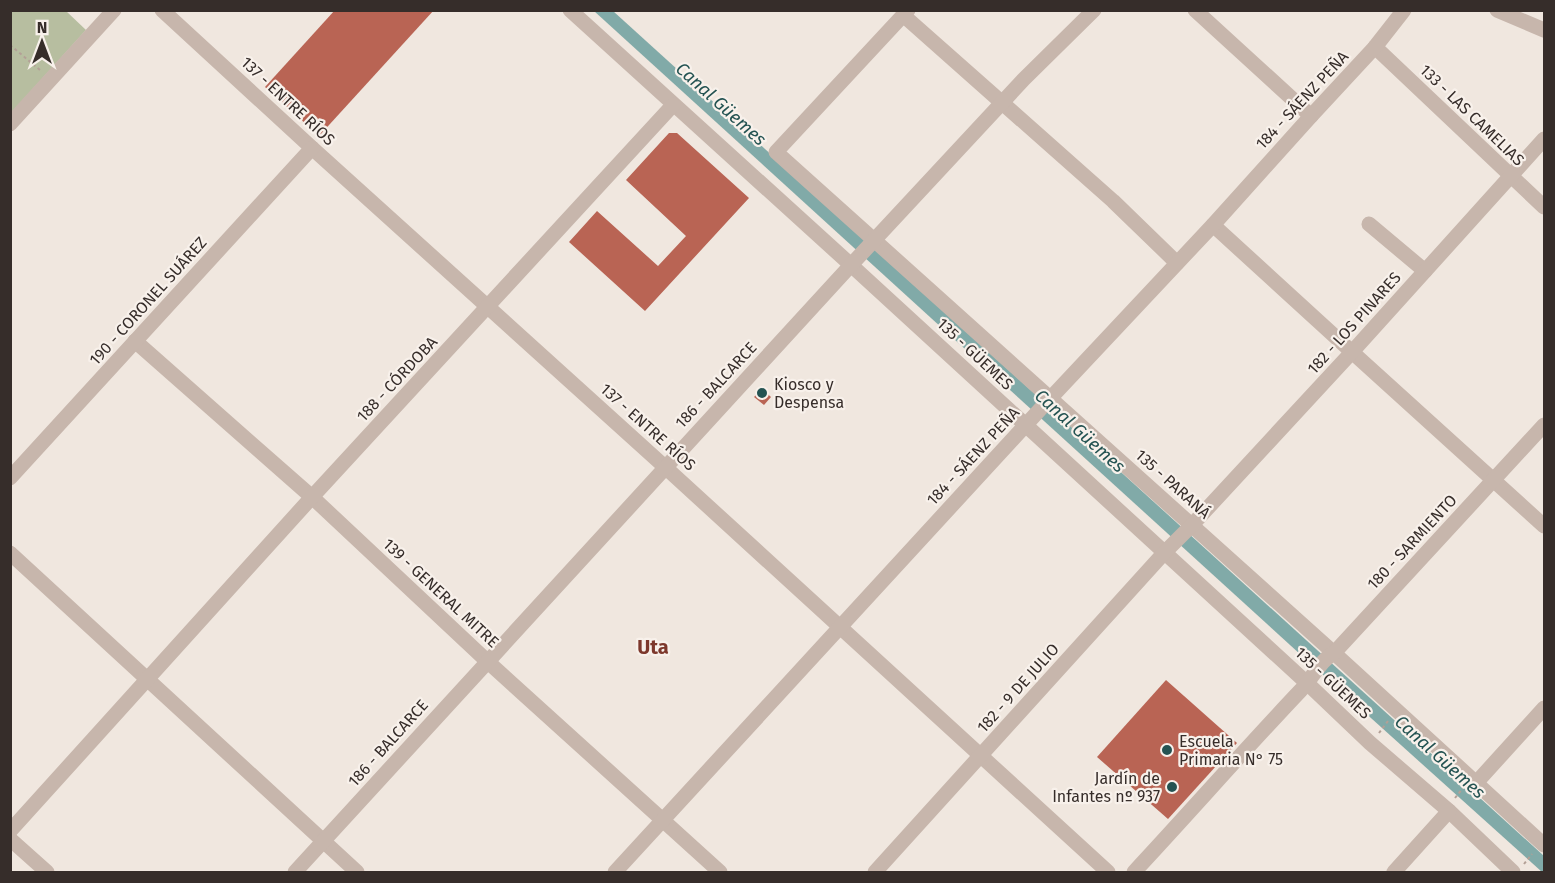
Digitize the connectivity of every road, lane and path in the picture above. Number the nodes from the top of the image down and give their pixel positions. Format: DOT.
graph roads {
  1 [pos="114,10"];
  2 [pos="162,10"];
  3 [pos="570,10"];
  4 [pos="1094,10"];
  5 [pos="1195,10"];
  6 [pos="1404,10"];
  7 [pos="1497,10"];
  8 [pos="905,13"];
  9 [pos="1545,30"];
  10 [pos="12,46"];
  11 [pos="1375,47"];
  12 [pos="10,51"];
  13 [pos="50,80"];
  14 [pos="1003,102"];
  15 [pos="673,105"];
  16 [pos="1311,116"];
  17 [pos="10,123"];
  18 [pos="1545,139"];
  19 [pos="312,148"];
  20 [pos="1510,176"];
  21 [pos="1545,207"];
  22 [pos="1369,224"];
  23 [pos="1213,225"];
  24 [pos="872,243"];
  25 [pos="853,262"];
  26 [pos="1177,263"];
  27 [pos="1425,271"];
  28 [pos="488,307"];
  29 [pos="135,341"];
  30 [pos="1352,352"];
  31 [pos="1047,401"];
  32 [pos="1029,421"];
  33 [pos="1545,425"];
  34 [pos="665,467"];
  35 [pos="10,478"];
  36 [pos="1494,481"];
  37 [pos="312,497"];
  38 [pos="1545,526"];
  39 [pos="1190,527"];
  40 [pos="1166,551"];
  41 [pos="10,553"];
  42 [pos="841,627"];
  43 [pos="1331,655"];
  44 [pos="487,661"];
  45 [pos="148,679"];
  46 [pos="1311,680"];
  47 [pos="1545,708"];
  48 [pos="1393,714"];
  49 [pos="1380,731"];
  50 [pos="981,757"];
  51 [pos="1471,783"];
  52 [pos="1451,805"];
  53 [pos="663,820"];
  54 [pos="10,831"];
  55 [pos="10,839"];
  56 [pos="322,842"];
  57 [pos="1545,845"];
  58 [pos="47,873"];
  59 [pos="295,873"];
  60 [pos="357,873"];
  61 [pos="615,873"];
  62 [pos="720,873"];
  63 [pos="875,873"];
  64 [pos="1108,873"];
  65 [pos="1134,873"];
  66 [pos="1394,873"];
  67 [pos="1513,873"];
  1 -- 13 [label="street"];
  2 -- 19 [label="street, 137 - ENTRE RÍOS"];
  3 -- 15 [label="street, 135 - GÜEMES"];
  4 -- 14 [label="street, 186 - BALCARCE"];
  5 -- 16 [label="street"];
  6 -- 11 [label="street, 184 - SÁENZ PEÑA"];
  7 -- 9 [label="street"];
  8 -- 14 [label="street"];
  8 -- 24 [label="street, 135 - PARANÁ"];
  10 -- 12 [label="path"];
  10 -- 13 [label="path"];
  11 -- 16 [label="street, 184 - SÁENZ PEÑA"];
  11 -- 20 [label="street, 133 - LAS CAMELIAS"];
  13 -- 17 [label="street"];
  14 -- 24 [label="street, 186 - BALCARCE"];
  14 -- 26 [label="street"];
  15 -- 25 [label="street, 135 - GÜEMES"];
  15 -- 28 [label="street, 188 - CÓRDOBA"];
  16 -- 23 [label="street, 184 - SÁENZ PEÑA"];
  18 -- 20 [label="street, 182 - LOS PINARES"];
  19 -- 28 [label="street, 137 - ENTRE RÍOS"];
  19 -- 29 [label="street, 190 - CORONEL SUÁREZ"];
  20 -- 21 [label="street, 133 - LAS CAMELIAS"];
  20 -- 27 [label="street, 182 - LOS PINARES"];
  22 -- 27 [label="street"];
  23 -- 26 [label="street, 184 - SÁENZ PEÑA"];
  23 -- 30 [label="street"];
  24 -- 25 [label="street, 186 - BALCARCE"];
  24 -- 31 [label="street, 135 - PARANÁ"];
  25 -- 32 [label="street, 135 - GÜEMES"];
  25 -- 34 [label="street, 186 - BALCARCE"];
  26 -- 31 [label="street, 184 - SÁENZ PEÑA"];
  27 -- 30 [label="street, 182 - LOS PINARES"];
  28 -- 34 [label="street, 137 - ENTRE RÍOS"];
  28 -- 37 [label="street, 188 - CÓRDOBA"];
  29 -- 35 [label="street, 190 - CORONEL SUÁREZ"];
  29 -- 37 [label="street, 139 - GENERAL MITRE"];
  30 -- 36 [label="street"];
  30 -- 39 [label="street, 182 - LOS PINARES"];
  31 -- 32 [label="street, 184 - SÁENZ PEÑA"];
  31 -- 39 [label="street, 135 - PARANÁ"];
  32 -- 40 [label="street, 135 - GÜEMES"];
  32 -- 42 [label="street, 184 - SÁENZ PEÑA"];
  33 -- 36 [label="street, 180 - SARMIENTO"];
  34 -- 42 [label="street, 137 - ENTRE RÍOS"];
  34 -- 44 [label="street, 186 - BALCARCE"];
  36 -- 38 [label="street"];
  36 -- 43 [label="street, 180 - SARMIENTO"];
  37 -- 44 [label="street, 139 - GENERAL MITRE"];
  37 -- 45 [label="street, 188 - CÓRDOBA"];
  39 -- 40 [label="street, 182 - 9 DE JULIO"];
  39 -- 43 [label="street, 135 - PARANÁ"];
  40 -- 46 [label="street, 135 - GÜEMES"];
  40 -- 50 [label="street, 182 - 9 DE JULIO"];
  41 -- 45 [label="street"];
  42 -- 50 [label="street, 137 - ENTRE RÍOS"];
  42 -- 53 [label="street, 184 - SÁENZ PEÑA"];
  43 -- 46 [label="street, 180 - SARMIENTO"];
  43 -- 51 [label="street, 135 - PARANÁ"];
  44 -- 53 [label="street, 139 - GENERAL MITRE"];
  44 -- 56 [label="street, 186 - BALCARCE"];
  45 -- 54 [label="street, 188 - CÓRDOBA"];
  45 -- 56 [label="street"];
  46 -- 52 [label="street, 135 - GÜEMES"];
  46 -- 65 [label="street, 180 - SARMIENTO"];
  47 -- 51 [label="street"];
  48 -- 49 [label="path"];
  50 -- 63 [label="street, 182 - 9 DE JULIO"];
  50 -- 64 [label="street, 137 - ENTRE RÍOS"];
  51 -- 52 [label="path"];
  51 -- 57 [label="street, 135 - PARANÁ"];
  52 -- 66 [label="street"];
  52 -- 67 [label="street, 135 - GÜEMES"];
  53 -- 61 [label="street, 184 - SÁENZ PEÑA"];
  53 -- 62 [label="street, 139 - GENERAL MITRE"];
  55 -- 58 [label="street"];
  56 -- 59 [label="street, 186 - BALCARCE"];
  56 -- 60 [label="street"];
}
